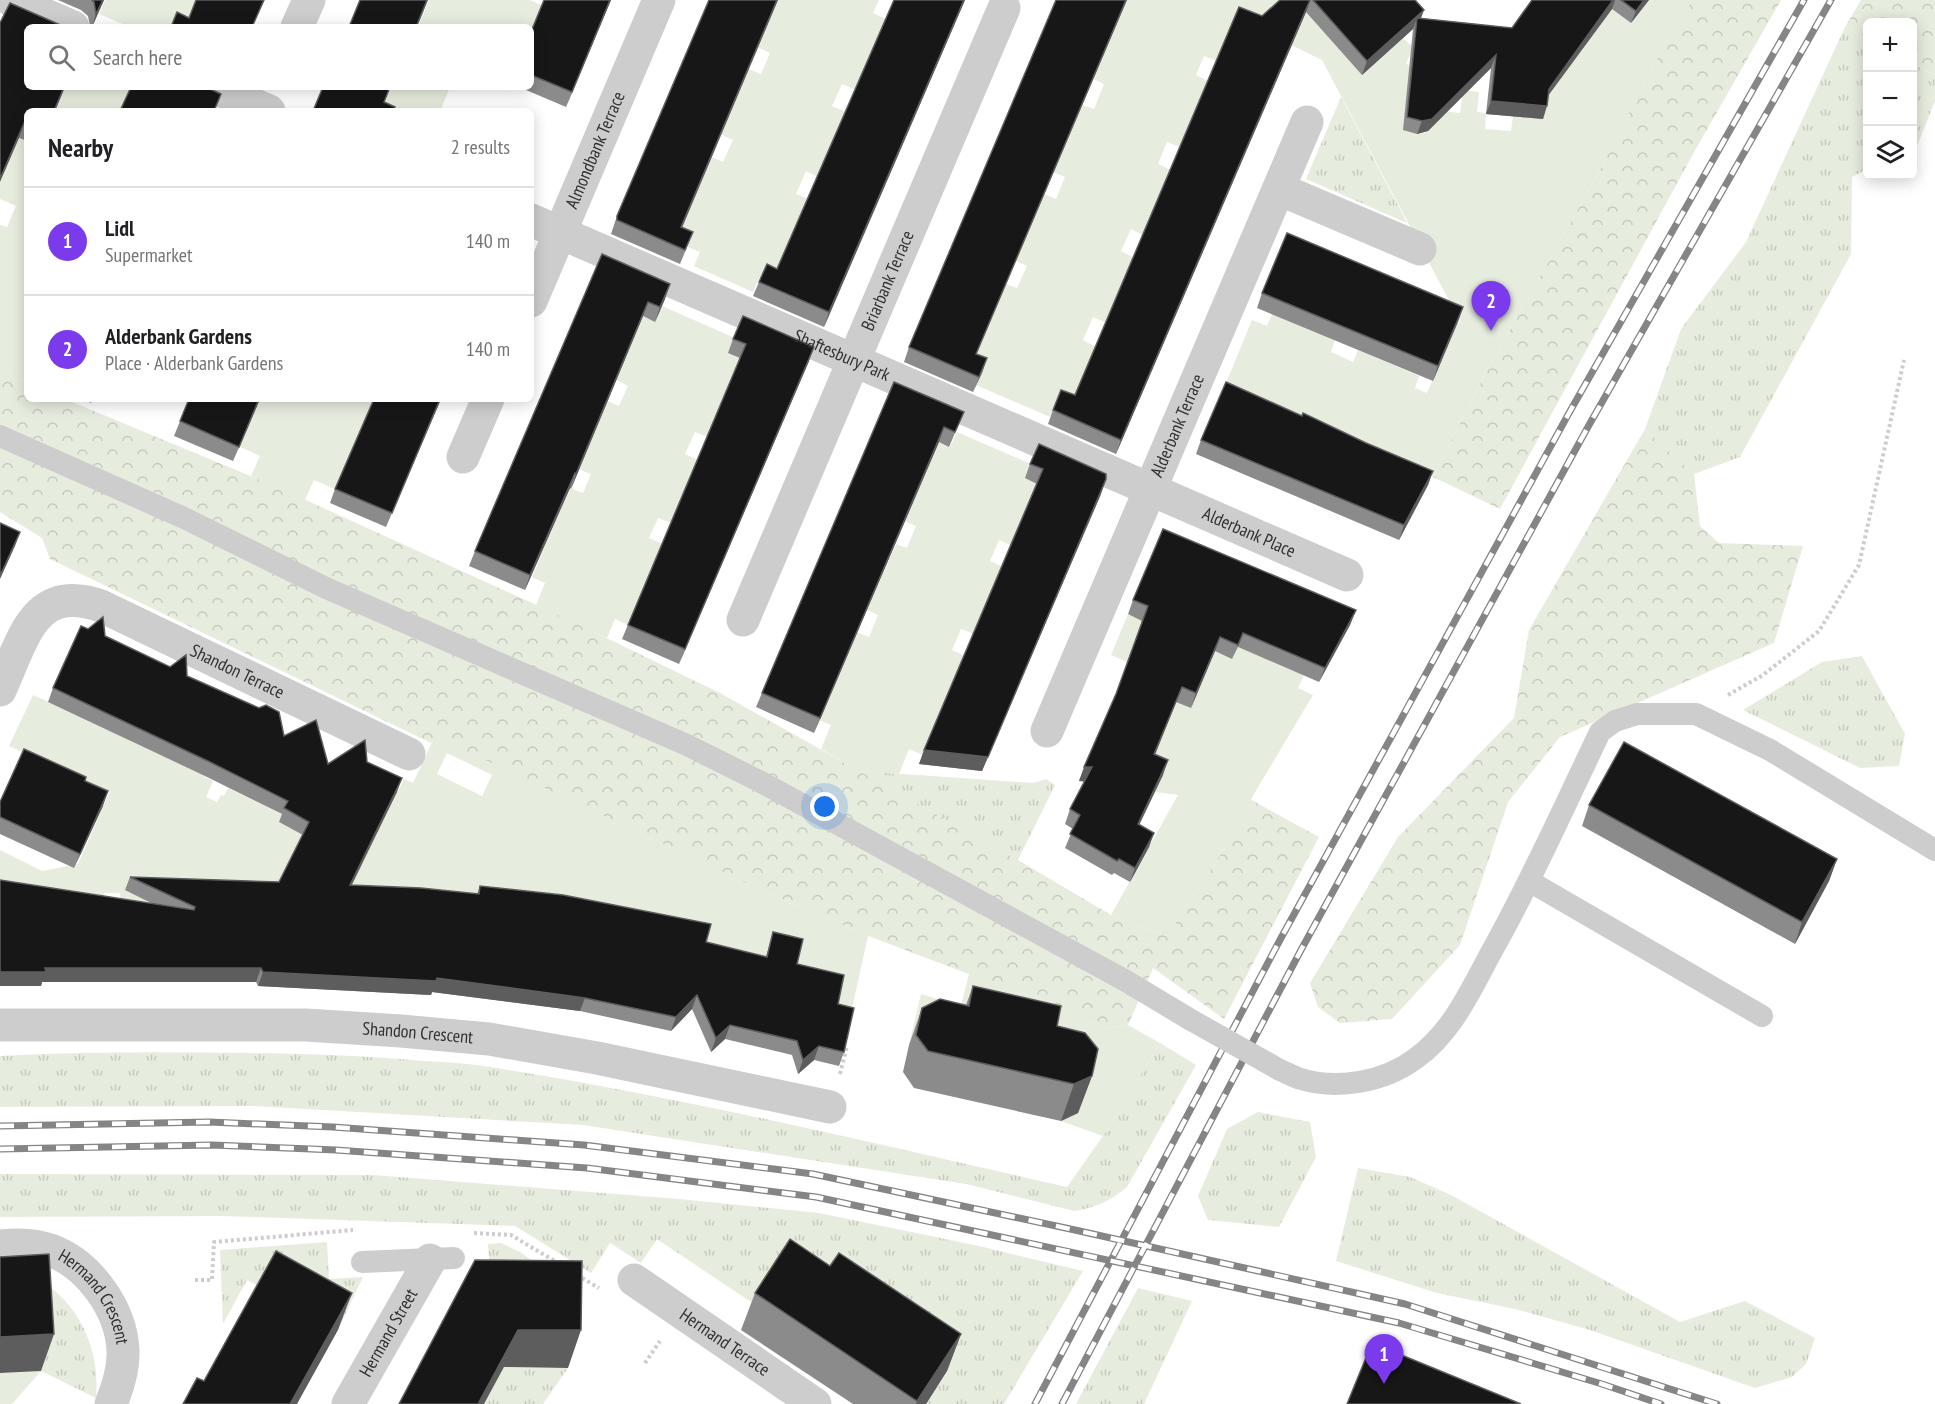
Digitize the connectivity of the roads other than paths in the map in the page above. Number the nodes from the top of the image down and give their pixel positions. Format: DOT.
graph roads {
  1 [pos="11,0"];
  2 [pos="309,0"];
  3 [pos="659,0"];
  4 [pos="1004,8"];
  5 [pos="67,24"];
  6 [pos="298,24"];
  7 [pos="222,90"];
  8 [pos="266,104"];
  9 [pos="1307,123"];
  10 [pos="1279,189"];
  11 [pos="534,221"];
  12 [pos="561,233"];
  13 [pos="1420,249"];
  14 [pos="534,294"];
  15 [pos="854,361"];
  16 [pos="487,402"];
  17 [pos="0,436"];
  18 [pos="463,458"];
  19 [pos="1151,491"];
  20 [pos="1347,575"];
  21 [pos="743,620"];
  22 [pos="0,690"];
  23 [pos="1047,731"];
  24 [pos="410,754"];
  25 [pos="1935,850"];
  26 [pos="1529,881"];
  27 [pos="1762,1016"];
  28 [pos="0,1024"];
  29 [pos="830,1107"];
  30 [pos="0,1246"];
  31 [pos="442,1259"];
  32 [pos="362,1262"];
  33 [pos="634,1280"];
  34 [pos="111,1404"];
  35 [pos="348,1404"];
  36 [pos="815,1404"];
  1 -- 5 [label="street"];
  2 -- 6 [label="street"];
  3 -- 12 [label="street, Almondbank Terrace"];
  4 -- 15 [label="street, Briarbank Terrace"];
  7 -- 8 [label="street"];
  9 -- 10 [label="street, Alderbank Terrace"];
  10 -- 13 [label="street"];
  10 -- 19 [label="street, Alderbank Terrace"];
  11 -- 12 [label="street, Shaftesbury Park"];
  12 -- 14 [label="street, Almondbank Terrace"];
  12 -- 15 [label="street, Shaftesbury Park"];
  15 -- 19 [label="street, Shaftesbury Park"];
  15 -- 21 [label="street, Briarbank Terrace"];
  16 -- 18 [label="street"];
  17 -- 26 [label="lane, bridge"];
  19 -- 20 [label="street, Alderbank Place"];
  19 -- 23 [label="street, Alderbank Terrace"];
  22 -- 24 [label="street, Shandon Terrace"];
  25 -- 26 [label="lane"];
  26 -- 27 [label="lane"];
  28 -- 29 [label="street, Shandon Crescent"];
  30 -- 34 [label="street, Hermand Crescent"];
  31 -- 32 [label="lane"];
  31 -- 35 [label="street, Hermand Street"];
  33 -- 36 [label="street, Hermand Terrace"];
}
